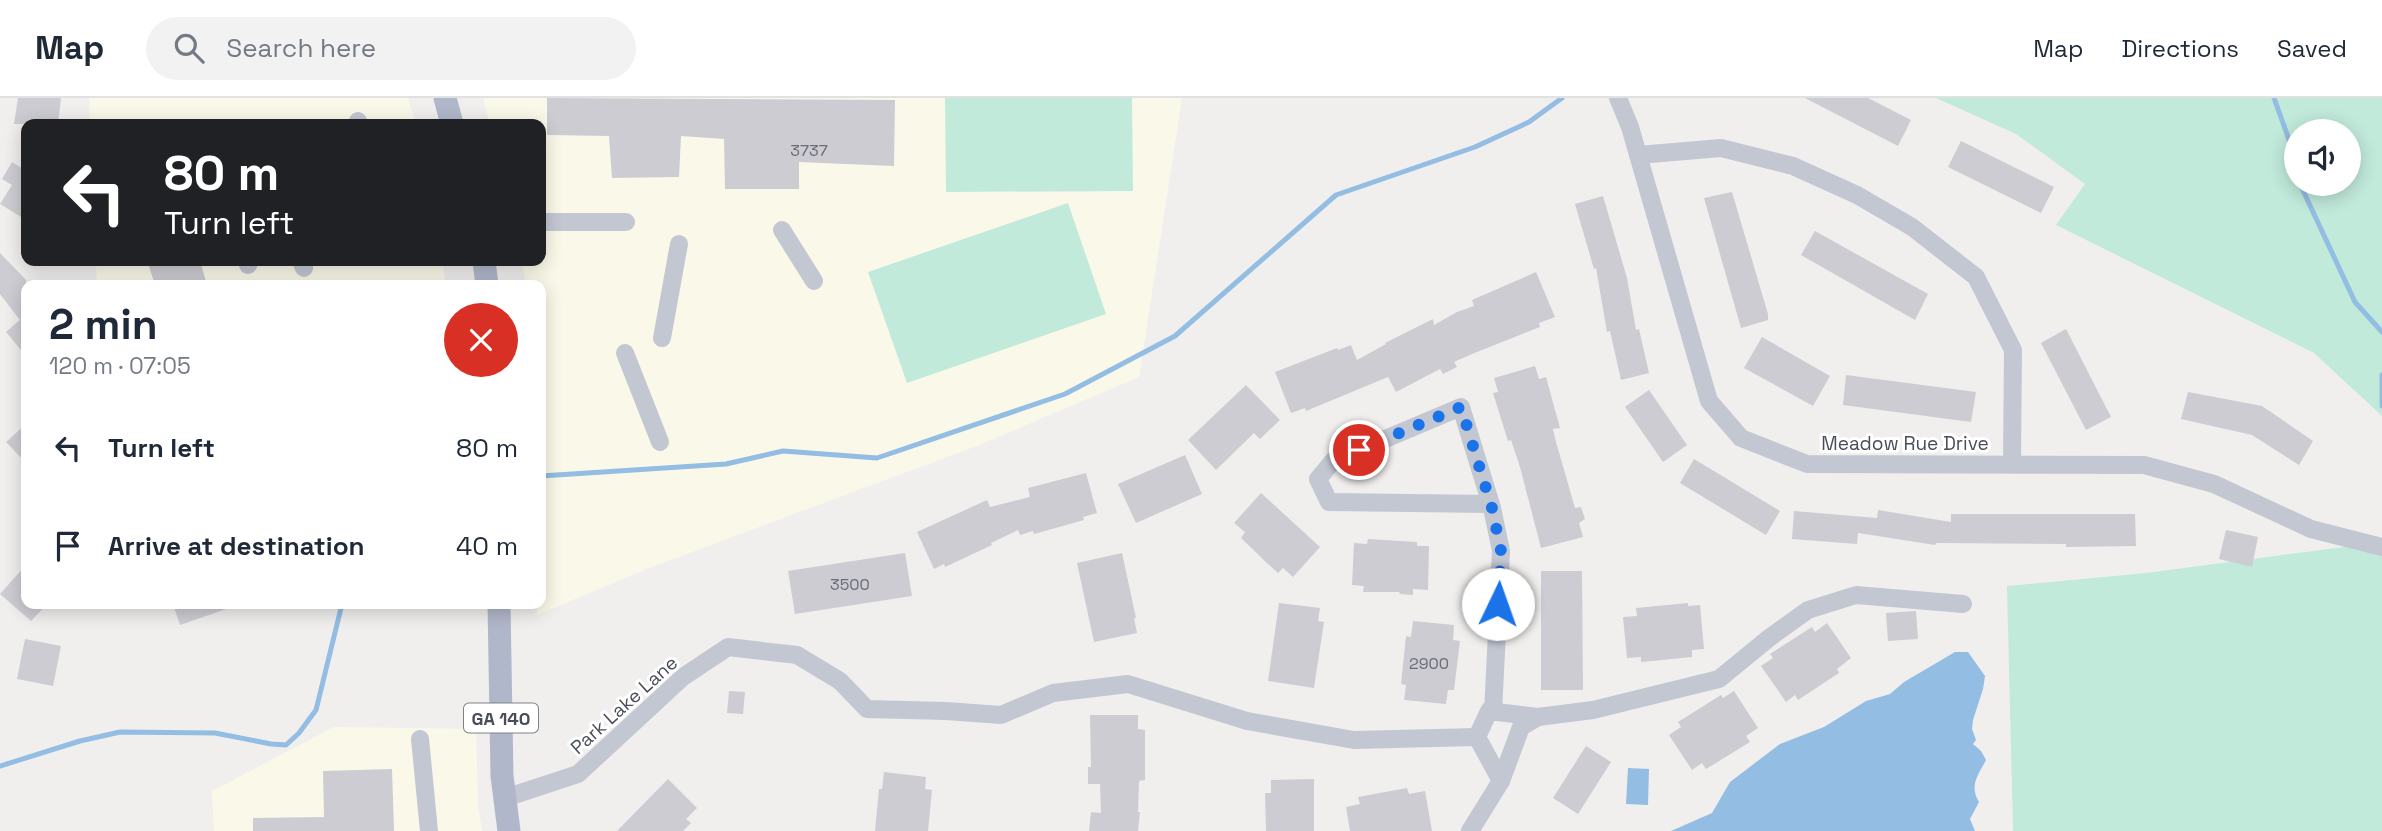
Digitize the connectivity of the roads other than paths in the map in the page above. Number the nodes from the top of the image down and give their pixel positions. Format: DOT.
graph roads {
  1 [pos="445,98"];
  2 [pos="1618,98"];
  3 [pos="451,119"];
  4 [pos="1638,155"];
  5 [pos="546,222"];
  6 [pos="626,222"];
  7 [pos="782,230"];
  8 [pos="679,244"];
  9 [pos="814,281"];
  10 [pos="662,338"];
  11 [pos="625,353"];
  12 [pos="660,442"];
  13 [pos="2012,463"];
  14 [pos="1491,504"];
  15 [pos="2382,547"];
  16 [pos="1963,604"];
  17 [pos="499,609"];
  18 [pos="1493,712"];
  19 [pos="1538,717"];
  20 [pos="1477,737"];
  21 [pos="420,739"];
  22 [pos="1501,781"];
  23 [pos="505,798"];
  24 [pos="429,831"];
  25 [pos="509,831"];
  26 [pos="1470,831"];
  1 -- 3 [label="main road"];
  2 -- 4 [label="street, Meadow Rue Drive"];
  4 -- 13 [label="street"];
  4 -- 13 [label="street, Meadow Rue Drive"];
  5 -- 6 [label="street"];
  7 -- 9 [label="street"];
  8 -- 10 [label="street"];
  11 -- 12 [label="street"];
  13 -- 15 [label="street, Meadow Rue Drive"];
  14 -- 14 [label="street"];
  14 -- 18 [label="street"];
  16 -- 19 [label="street"];
  17 -- 23 [label="main road, GA 140"];
  18 -- 19 [label="street"];
  18 -- 20 [label="street"];
  19 -- 22 [label="street"];
  20 -- 22 [label="street"];
  20 -- 23 [label="street, Park Lake Lane"];
  21 -- 24 [label="street"];
  22 -- 26 [label="street"];
  23 -- 25 [label="main road, GA 140"];
}
